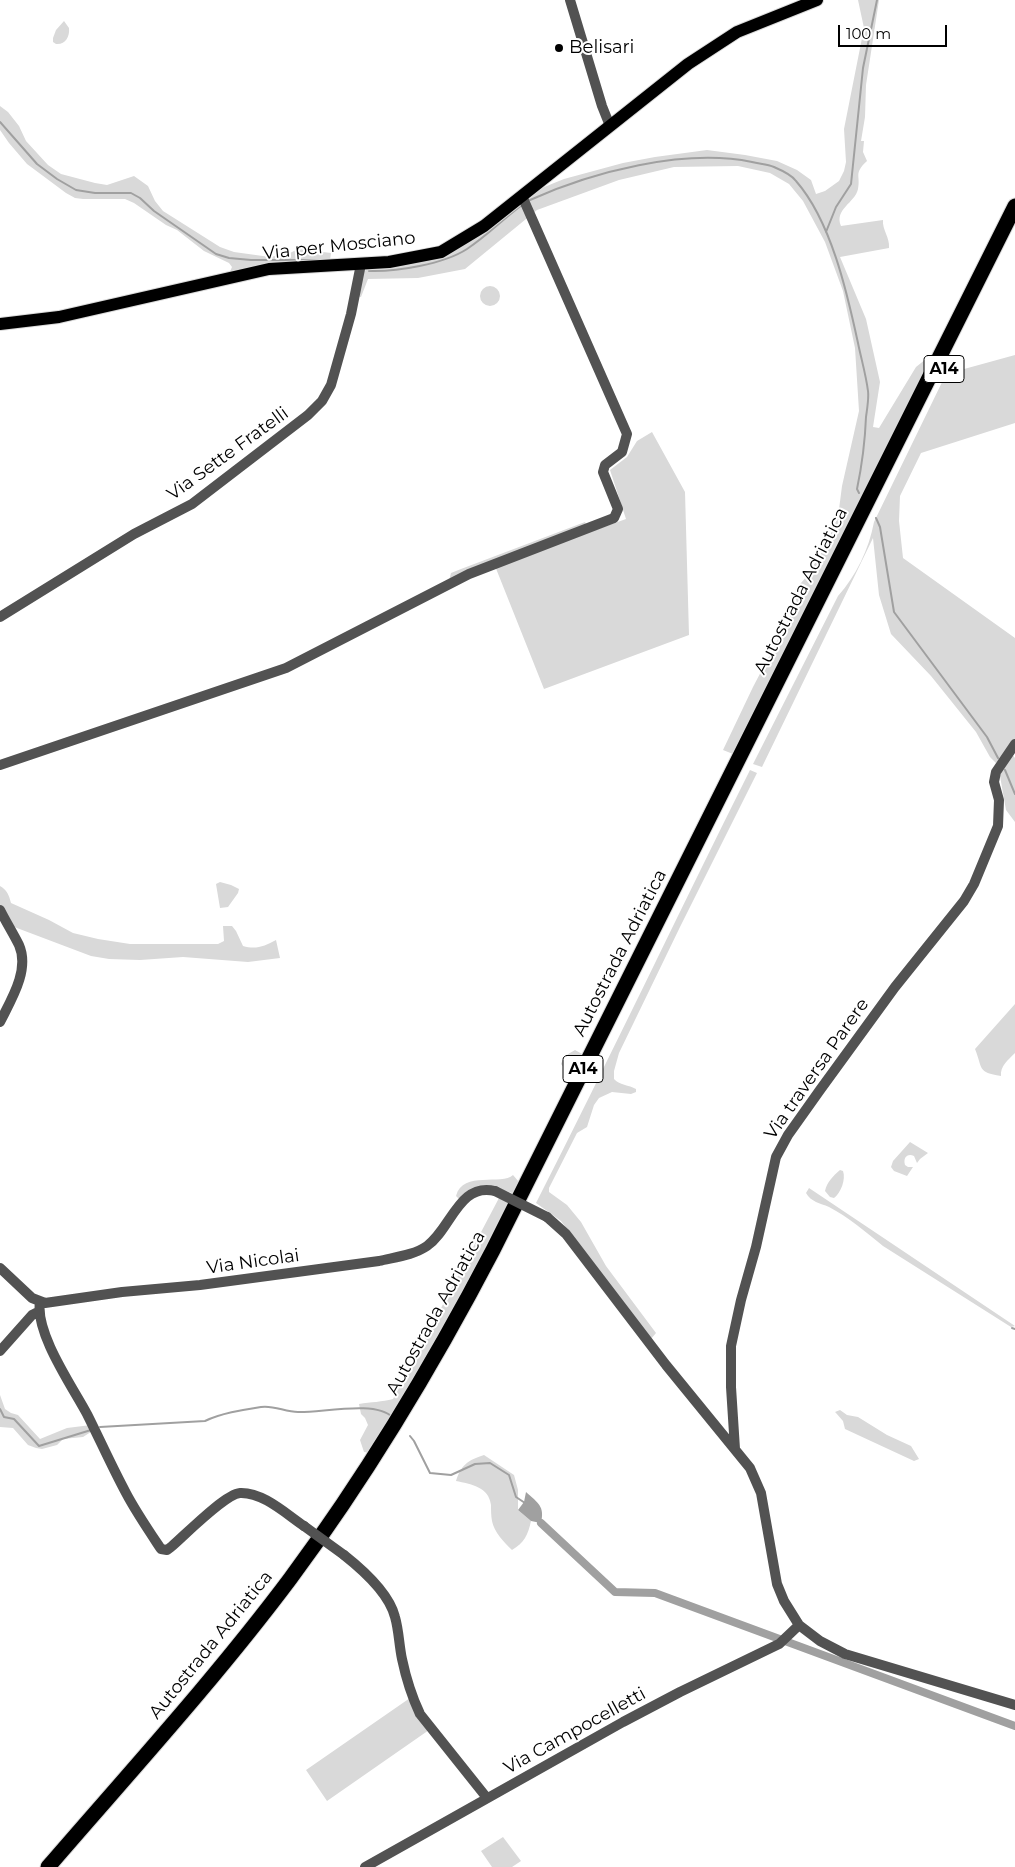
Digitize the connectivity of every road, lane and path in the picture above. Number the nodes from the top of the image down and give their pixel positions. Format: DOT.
graph roads {
  1 [pos="570,0"];
  2 [pos="817,0"];
  3 [pos="610,126"];
  4 [pos="522,196"];
  5 [pos="1015,206"];
  6 [pos="1015,228"];
  7 [pos="361,264"];
  8 [pos="0,324"];
  9 [pos="0,617"];
  10 [pos="1015,744"];
  11 [pos="0,765"];
  12 [pos="0,910"];
  13 [pos="0,1022"];
  14 [pos="0,1268"];
  15 [pos="39,1307"];
  16 [pos="0,1352"];
  17 [pos="735,1449"];
  18 [pos="799,1625"];
  19 [pos="1015,1705"];
  20 [pos="487,1798"];
  21 [pos="48,1867"];
  22 [pos="61,1867"];
  23 [pos="365,1867"];
  1 -- 3 [label="street"];
  2 -- 3 [label="main road, Via per Mosciano"];
  3 -- 4 [label="main road, Via per Mosciano"];
  4 -- 7 [label="main road, Via per Mosciano"];
  4 -- 11 [label="street"];
  5 -- 21 [label="highway, Autostrada Adriatica / A14"];
  6 -- 22 [label="highway, Autostrada Adriatica / A14"];
  7 -- 8 [label="main road, Via per Mosciano"];
  7 -- 9 [label="street, Via Sette Fratelli"];
  10 -- 17 [label="street, Via traversa Parere"];
  12 -- 13 [label="street"];
  14 -- 15 [label="street"];
  15 -- 16 [label="street"];
  15 -- 17 [label="street, Via Nicolai, bridge"];
  15 -- 20 [label="street, bridge"];
  17 -- 18 [label="street"];
  18 -- 19 [label="street"];
  18 -- 20 [label="street, Via Campocelletti"];
  20 -- 23 [label="street, Via Campocelletti"];
}
